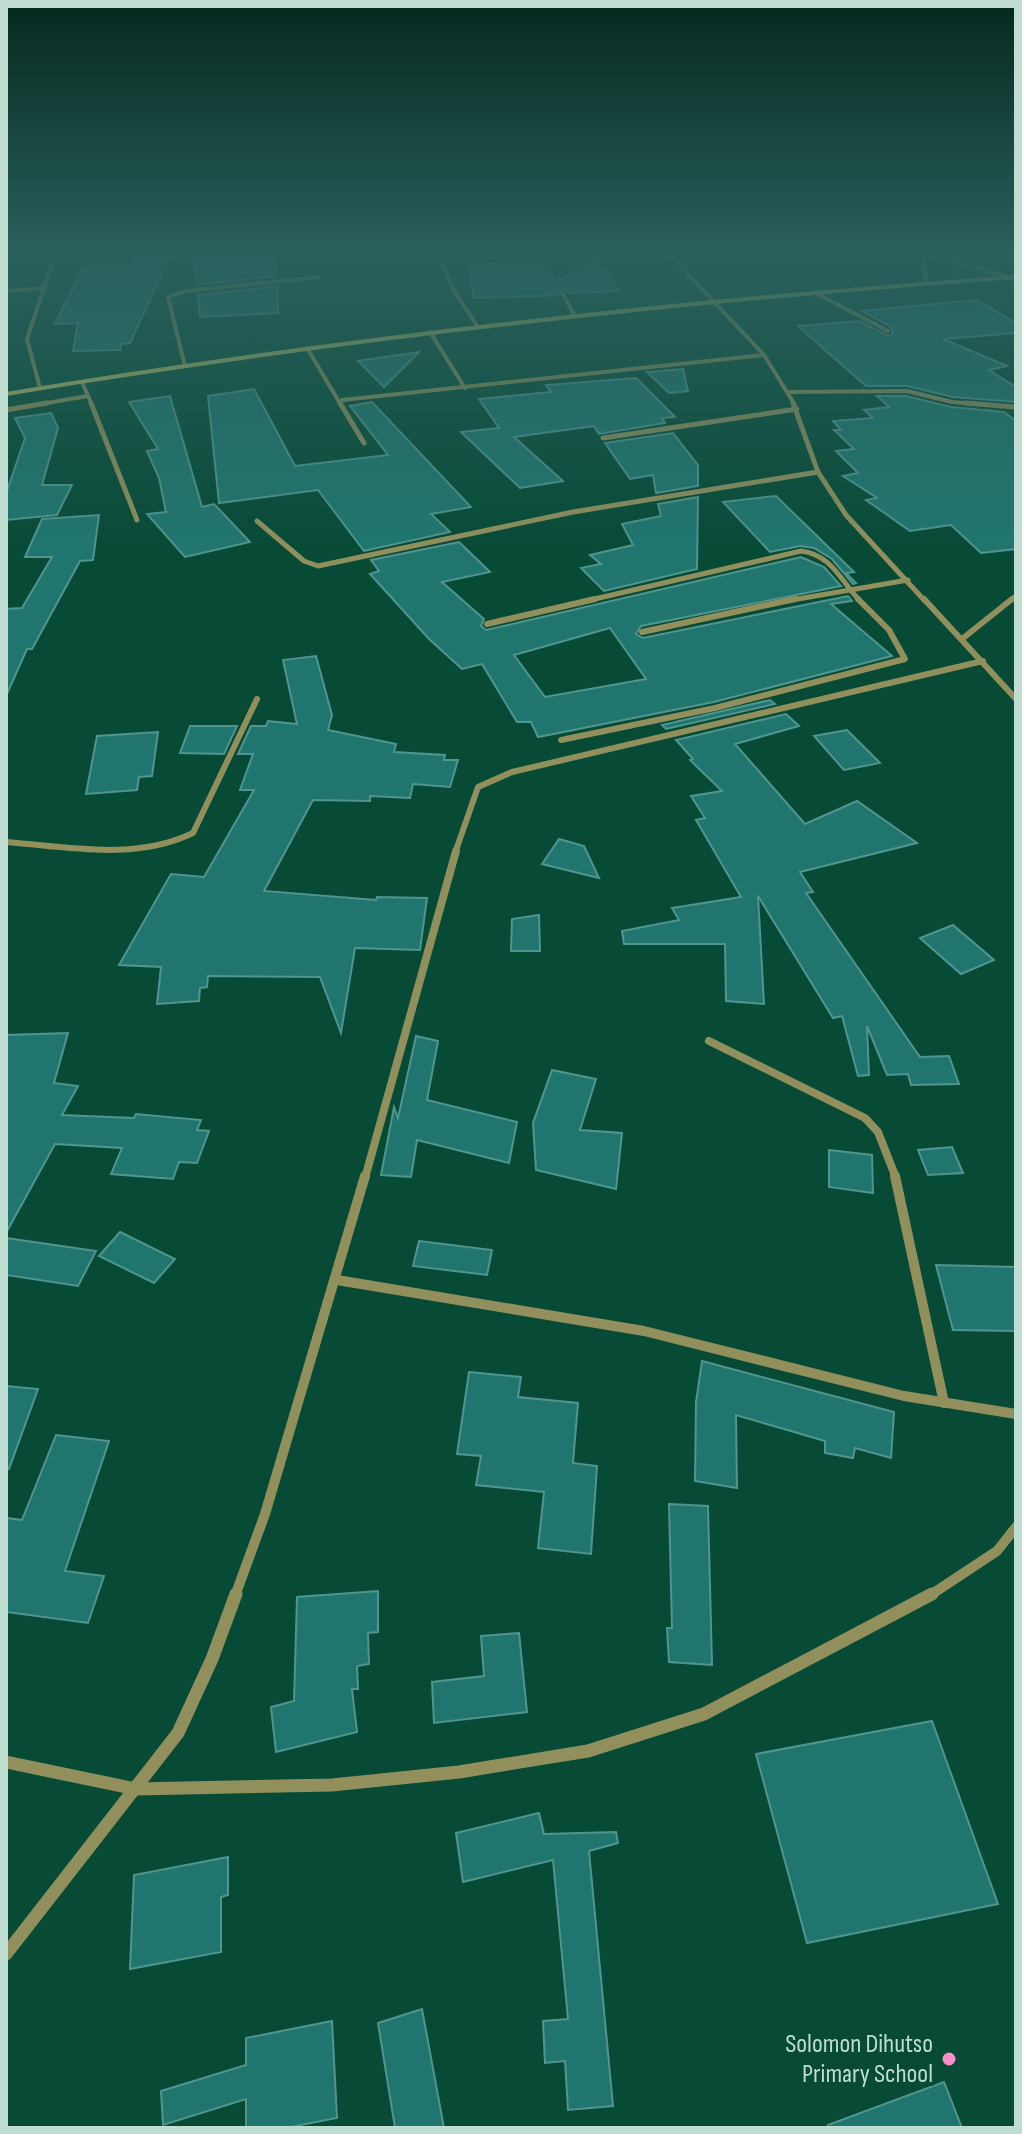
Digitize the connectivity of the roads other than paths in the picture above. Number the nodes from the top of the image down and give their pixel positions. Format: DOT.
graph roads {
  1 [pos="30,352"];
  2 [pos="181,352"];
  3 [pos="283,352"];
  4 [pos="309,352"];
  5 [pos="442,352"];
  6 [pos="761,352"];
  7 [pos="764,355"];
  8 [pos="185,366"];
  9 [pos="82,382"];
  10 [pos="40,388"];
  11 [pos="465,388"];
  12 [pos="789,392"];
  13 [pos="6,394"];
  14 [pos="88,396"];
  15 [pos="342,400"];
  16 [pos="1015,407"];
  17 [pos="797,409"];
  18 [pos="6,410"];
  19 [pos="603,438"];
  20 [pos="364,443"];
  21 [pos="818,472"];
  22 [pos="137,520"];
  23 [pos="257,521"];
  24 [pos="908,580"];
  25 [pos="849,589"];
  26 [pos="1016,596"];
  27 [pos="487,624"];
  28 [pos="642,632"];
  29 [pos="962,639"];
  30 [pos="983,661"];
  31 [pos="257,699"];
  32 [pos="1016,699"];
  33 [pos="561,740"];
  34 [pos="6,842"];
  35 [pos="709,1041"];
  36 [pos="337,1280"];
  37 [pos="944,1403"];
  38 [pos="1016,1414"];
  39 [pos="1016,1527"];
  40 [pos="6,1762"];
  41 [pos="136,1789"];
  42 [pos="6,1954"];
  1 -- 10 [label="street"];
  2 -- 8 [label="street"];
  3 -- 8 [label="main road"];
  4 -- 15 [label="street"];
  5 -- 11 [label="street"];
  6 -- 7 [label="street"];
  7 -- 11 [label="street"];
  7 -- 12 [label="street"];
  8 -- 9 [label="main road"];
  9 -- 10 [label="main road"];
  9 -- 14 [label="street"];
  10 -- 13 [label="main road"];
  11 -- 15 [label="street"];
  12 -- 16 [label="street"];
  12 -- 17 [label="street"];
  14 -- 18 [label="street"];
  14 -- 22 [label="street"];
  15 -- 20 [label="street"];
  17 -- 19 [label="street"];
  17 -- 21 [label="street"];
  21 -- 23 [label="street"];
  21 -- 24 [label="street"];
  24 -- 25 [label="street"];
  24 -- 29 [label="street"];
  25 -- 27 [label="street"];
  25 -- 28 [label="street"];
  25 -- 33 [label="street"];
  26 -- 29 [label="street"];
  29 -- 30 [label="street"];
  30 -- 32 [label="street"];
  30 -- 36 [label="street"];
  31 -- 34 [label="street"];
  35 -- 37 [label="street"];
  36 -- 37 [label="street"];
  36 -- 41 [label="street"];
  37 -- 38 [label="street"];
  39 -- 41 [label="street"];
  40 -- 41 [label="street"];
  41 -- 42 [label="street"];
}
